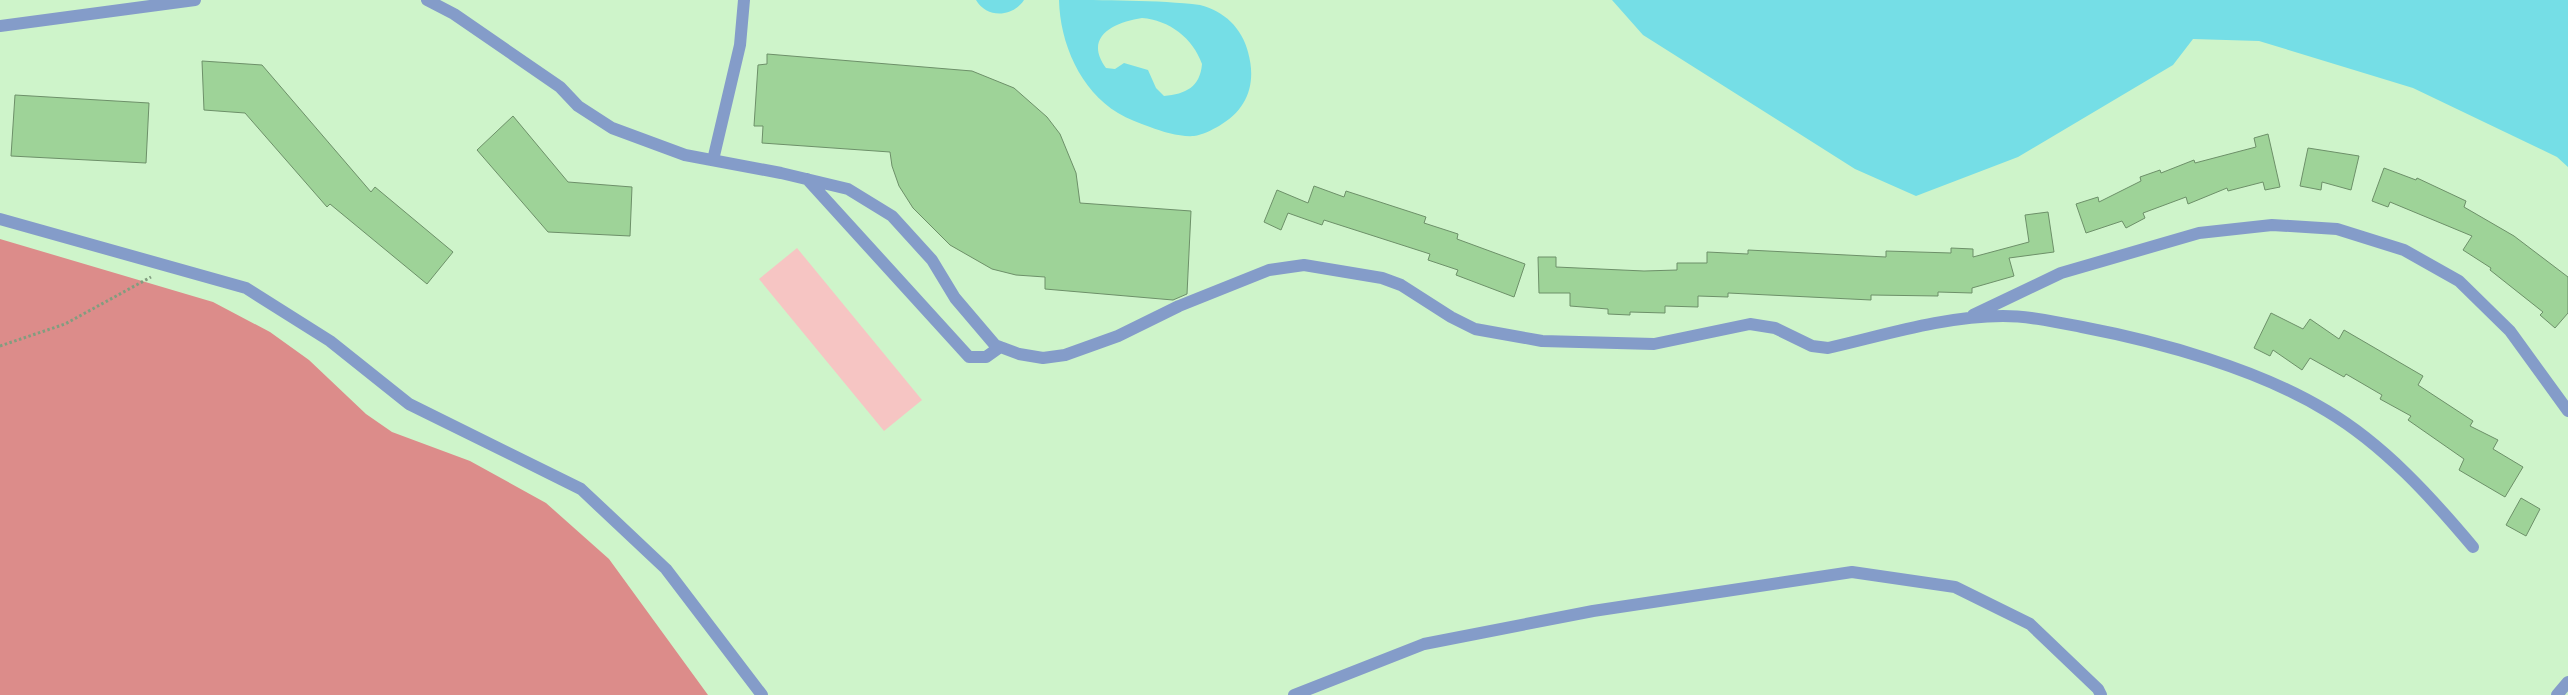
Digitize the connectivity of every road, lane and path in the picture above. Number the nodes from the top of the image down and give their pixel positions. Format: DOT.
graph roads {
  1 [pos="195,0"];
  2 [pos="427,0"];
  3 [pos="744,0"];
  4 [pos="0,26"];
  5 [pos="713,160"];
  6 [pos="807,180"];
  7 [pos="0,219"];
  8 [pos="170,267"];
  9 [pos="1969,318"];
  10 [pos="0,346"];
  11 [pos="1000,347"];
  12 [pos="2568,411"];
  13 [pos="2473,547"];
  14 [pos="2568,682"];
  15 [pos="762,695"];
  16 [pos="1294,695"];
  17 [pos="2101,695"];
  18 [pos="2558,695"];
  1 -- 4 [label="street"];
  2 -- 5 [label="street"];
  3 -- 5 [label="street"];
  5 -- 6 [label="street"];
  6 -- 11 [label="street"];
  6 -- 11 [label="street"];
  7 -- 8 [label="street"];
  8 -- 10 [label="path"];
  8 -- 15 [label="street"];
  9 -- 11 [label="street"];
  9 -- 12 [label="street"];
  9 -- 13 [label="street"];
  14 -- 18 [label="street"];
  16 -- 17 [label="street"];
}
